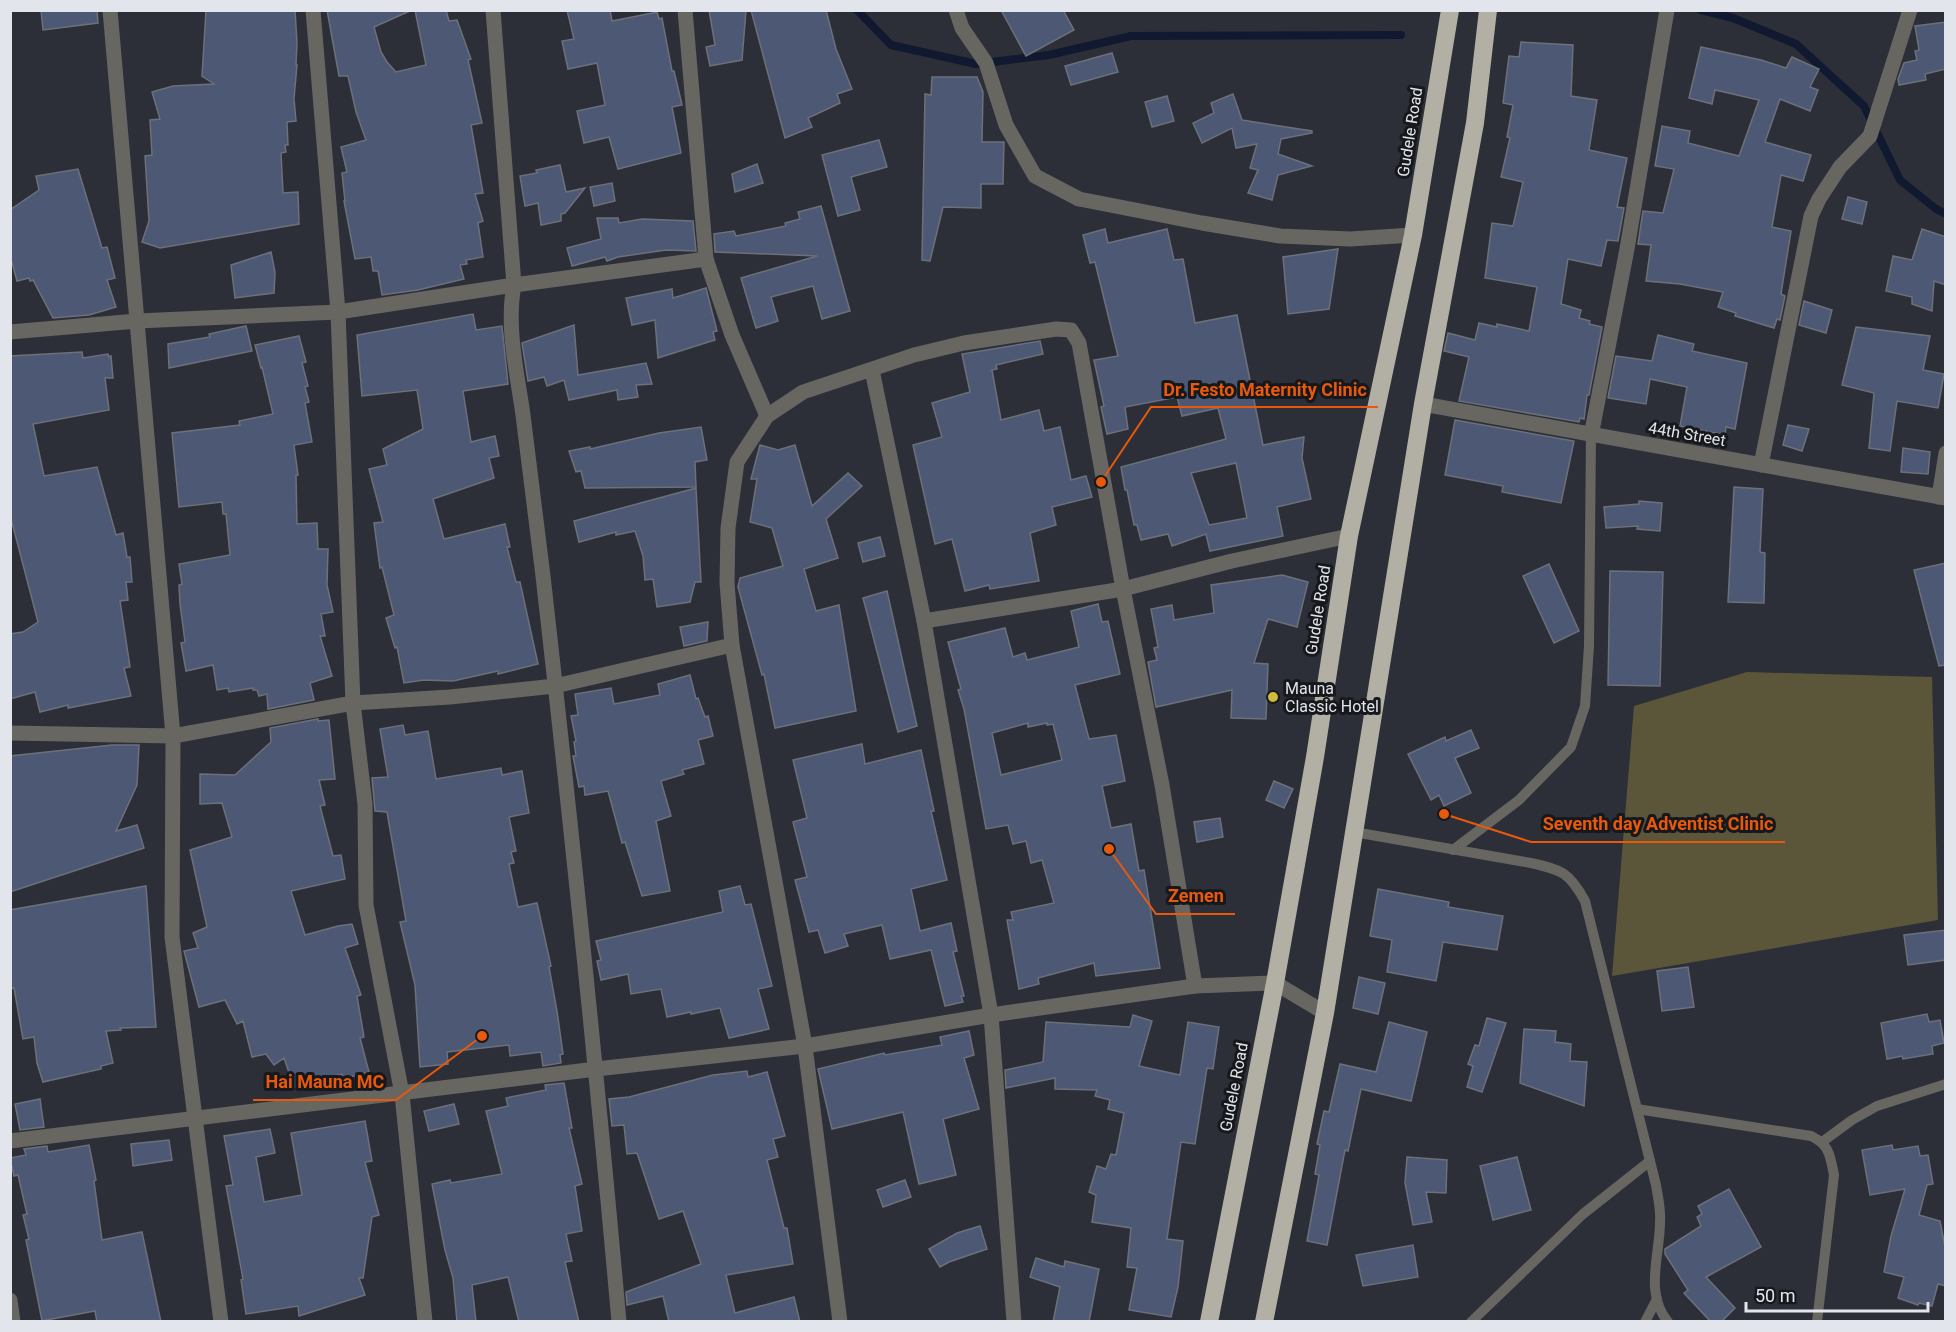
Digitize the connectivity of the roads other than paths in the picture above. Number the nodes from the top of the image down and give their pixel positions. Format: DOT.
graph roads {
  1 [pos="110,10"];
  2 [pos="314,10"];
  3 [pos="493,10"];
  4 [pos="685,10"];
  5 [pos="956,10"];
  6 [pos="1450,10"];
  7 [pos="1488,10"];
  8 [pos="1667,10"];
  9 [pos="1910,10"];
  10 [pos="1413,235"];
  11 [pos="706,259"];
  12 [pos="514,285"];
  13 [pos="338,312"];
  14 [pos="137,321"];
  15 [pos="10,332"];
  16 [pos="872,370"];
  17 [pos="1424,404"];
  18 [pos="766,416"];
  19 [pos="1591,436"];
  20 [pos="1946,453"];
  21 [pos="1761,465"];
  22 [pos="1942,498"];
  23 [pos="1349,536"];
  24 [pos="1123,589"];
  25 [pos="924,621"];
  26 [pos="732,645"];
  27 [pos="555,686"];
  28 [pos="353,703"];
  29 [pos="10,733"];
  30 [pos="173,736"];
  31 [pos="1354,832"];
  32 [pos="1453,850"];
  33 [pos="1275,983"];
  34 [pos="1195,986"];
  35 [pos="1325,1013"];
  36 [pos="990,1015"];
  37 [pos="805,1046"];
  38 [pos="596,1068"];
  39 [pos="1946,1084"];
  40 [pos="402,1094"];
  41 [pos="1637,1109"];
  42 [pos="195,1118"];
  43 [pos="10,1141"];
  44 [pos="1822,1142"];
  45 [pos="1650,1161"];
  46 [pos="1657,1299"];
  47 [pos="10,1300"];
  48 [pos="13,1322"];
  49 [pos="220,1322"];
  50 [pos="425,1322"];
  51 [pos="619,1322"];
  52 [pos="840,1322"];
  53 [pos="1014,1322"];
  54 [pos="1209,1322"];
  55 [pos="1264,1322"];
  56 [pos="1471,1322"];
  57 [pos="1645,1322"];
  58 [pos="1668,1322"];
  59 [pos="1817,1322"];
  1 -- 14 [label="street"];
  2 -- 13 [label="street"];
  3 -- 12 [label="street"];
  4 -- 11 [label="street"];
  5 -- 10 [label="street"];
  6 -- 10 [label="highway, Gudele Road"];
  7 -- 17 [label="highway"];
  8 -- 19 [label="street"];
  9 -- 21 [label="street"];
  10 -- 23 [label="highway, Gudele Road"];
  11 -- 12 [label="street"];
  11 -- 18 [label="street"];
  12 -- 13 [label="street"];
  12 -- 27 [label="street"];
  13 -- 14 [label="street"];
  13 -- 28 [label="street"];
  14 -- 15 [label="street"];
  14 -- 30 [label="street"];
  16 -- 18 [label="street"];
  16 -- 24 [label="street"];
  16 -- 25 [label="street"];
  17 -- 19 [label="street, 44th Street"];
  17 -- 31 [label="highway"];
  18 -- 26 [label="street"];
  19 -- 21 [label="street, 44th Street"];
  19 -- 32 [label="lane"];
  20 -- 22 [label="street"];
  21 -- 22 [label="street, 44th Street"];
  23 -- 24 [label="street"];
  23 -- 33 [label="highway, Gudele Road"];
  24 -- 25 [label="street"];
  24 -- 34 [label="street"];
  25 -- 36 [label="street"];
  26 -- 27 [label="street"];
  26 -- 37 [label="street"];
  27 -- 28 [label="street"];
  27 -- 38 [label="street"];
  28 -- 30 [label="street"];
  28 -- 40 [label="street"];
  29 -- 30 [label="street"];
  30 -- 42 [label="street"];
  31 -- 32 [label="lane"];
  31 -- 35 [label="highway"];
  32 -- 41 [label="lane"];
  33 -- 34 [label="street"];
  33 -- 35 [label="street"];
  33 -- 54 [label="highway, Gudele Road"];
  34 -- 36 [label="street"];
  35 -- 55 [label="highway"];
  36 -- 37 [label="street"];
  36 -- 53 [label="street"];
  37 -- 38 [label="street"];
  37 -- 52 [label="street"];
  38 -- 40 [label="street"];
  38 -- 51 [label="street"];
  39 -- 44 [label="lane"];
  40 -- 42 [label="street"];
  40 -- 50 [label="street"];
  41 -- 44 [label="lane"];
  41 -- 45 [label="lane"];
  42 -- 43 [label="street"];
  42 -- 49 [label="street"];
  44 -- 59 [label="lane"];
  45 -- 46 [label="lane"];
  45 -- 56 [label="lane"];
  46 -- 57 [label="lane"];
  46 -- 58 [label="lane"];
  47 -- 48 [label="street"];
}
